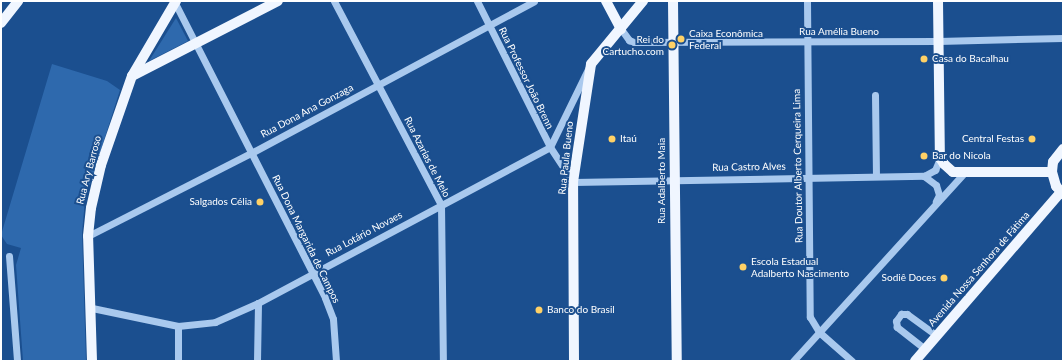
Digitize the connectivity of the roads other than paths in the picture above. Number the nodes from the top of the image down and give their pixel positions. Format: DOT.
graph roads {
  1 [pos="18,1"];
  2 [pos="278,1"];
  3 [pos="334,1"];
  4 [pos="477,1"];
  5 [pos="534,1"];
  6 [pos="606,1"];
  7 [pos="644,1"];
  8 [pos="673,1"];
  9 [pos="807,1"];
  10 [pos="938,1"];
  11 [pos="176,2"];
  12 [pos="1,23"];
  13 [pos="490,26"];
  14 [pos="621,29"];
  15 [pos="1063,38"];
  16 [pos="196,42"];
  17 [pos="674,42"];
  18 [pos="807,42"];
  19 [pos="938,42"];
  20 [pos="591,64"];
  21 [pos="132,76"];
  22 [pos="379,84"];
  23 [pos="875,95"];
  24 [pos="550,147"];
  25 [pos="1063,150"];
  26 [pos="251,153"];
  27 [pos="940,158"];
  28 [pos="1052,172"];
  29 [pos="964,173"];
  30 [pos="876,176"];
  31 [pos="924,176"];
  32 [pos="808,178"];
  33 [pos="674,180"];
  34 [pos="573,182"];
  35 [pos="1062,193"];
  36 [pos="936,201"];
  37 [pos="441,205"];
  38 [pos="88,236"];
  39 [pos="9,256"];
  40 [pos="313,273"];
  41 [pos="258,303"];
  42 [pos="92,308"];
  43 [pos="178,326"];
  44 [pos="819,332"];
  45 [pos="937,336"];
  46 [pos="925,349"];
  47 [pos="17,361"];
  48 [pos="92,361"];
  49 [pos="178,361"];
  50 [pos="258,361"];
  51 [pos="336,361"];
  52 [pos="443,361"];
  53 [pos="574,361"];
  54 [pos="677,361"];
  55 [pos="793,361"];
  56 [pos="852,361"];
  57 [pos="915,361"];
  1 -- 12 [label="main road"];
  2 -- 16 [label="main road"];
  3 -- 22 [label="street, Rua Azarias de Melo"];
  4 -- 13 [label="street, Rua Professor João Brenn"];
  5 -- 13 [label="street, Rua Dona Ana Gonzaga"];
  6 -- 14 [label="main road"];
  7 -- 14 [label="main road"];
  8 -- 17 [label="main road, Rua Adalberto Maia"];
  9 -- 18 [label="street, Rua Doutor Alberto Cerqueira Lima"];
  10 -- 19 [label="main road"];
  11 -- 16 [label="street, Rua Dona Margarida de Campos"];
  11 -- 21 [label="main road, Rua Ary Barroso"];
  13 -- 22 [label="street, Rua Dona Ana Gonzaga"];
  13 -- 24 [label="street, Rua Professor João Brenn"];
  14 -- 17 [label="street, Rua Amélia Bueno"];
  14 -- 20 [label="main road"];
  15 -- 19 [label="street, Rua Amélia Bueno"];
  16 -- 21 [label="main road"];
  16 -- 26 [label="street, Rua Dona Margarida de Campos"];
  17 -- 18 [label="street, Rua Amélia Bueno"];
  17 -- 33 [label="main road, Rua Adalberto Maia"];
  18 -- 19 [label="street, Rua Amélia Bueno"];
  18 -- 32 [label="street, Rua Doutor Alberto Cerqueira Lima"];
  19 -- 27 [label="main road"];
  20 -- 24 [label="street"];
  20 -- 34 [label="main road, Rua Paula Bueno"];
  21 -- 38 [label="main road, Rua Ary Barroso"];
  22 -- 26 [label="street, Rua Dona Ana Gonzaga"];
  22 -- 37 [label="street, Rua Azarias de Melo"];
  23 -- 30 [label="street"];
  24 -- 34 [label="street, Rua Professor João Brenn"];
  24 -- 37 [label="street, Rua Lotário Novaes"];
  25 -- 28 [label="main road"];
  26 -- 38 [label="street, Rua Dona Ana Gonzaga"];
  26 -- 40 [label="street, Rua Dona Margarida de Campos"];
  27 -- 29 [label="main road"];
  27 -- 31 [label="street"];
  28 -- 29 [label="main road"];
  28 -- 35 [label="main road"];
  29 -- 36 [label="street"];
  30 -- 31 [label="street, Rua Castro Alves"];
  30 -- 32 [label="street, Rua Castro Alves"];
  31 -- 36 [label="street"];
  32 -- 33 [label="street, Rua Castro Alves"];
  32 -- 44 [label="street, Rua Doutor Alberto Cerqueira Lima"];
  33 -- 34 [label="street, Rua Castro Alves"];
  33 -- 54 [label="main road, Rua Adalberto Maia"];
  34 -- 53 [label="main road, Rua Paula Bueno"];
  35 -- 45 [label="main road, Avenida Nossa Senhora de Fátima"];
  36 -- 44 [label="street"];
  37 -- 40 [label="street, Rua Lotário Novaes"];
  37 -- 52 [label="street, Rua Azarias de Melo"];
  38 -- 42 [label="main road, Rua Ary Barroso"];
  39 -- 47 [label="street"];
  40 -- 41 [label="street, Rua Lotário Novaes"];
  40 -- 51 [label="street, Rua Dona Margarida de Campos"];
  41 -- 43 [label="street, Rua Lotário Novaes"];
  41 -- 50 [label="street"];
  42 -- 43 [label="street, Rua Lotário Novaes"];
  42 -- 48 [label="main road, Rua Ary Barroso"];
  43 -- 49 [label="street"];
  44 -- 55 [label="street"];
  44 -- 56 [label="street, Rua Doutor Alberto Cerqueira Lima"];
  45 -- 46 [label="main road, Avenida Nossa Senhora de Fátima"];
  45 -- 46 [label="street"];
  46 -- 57 [label="main road, Avenida Nossa Senhora de Fátima"];
}
